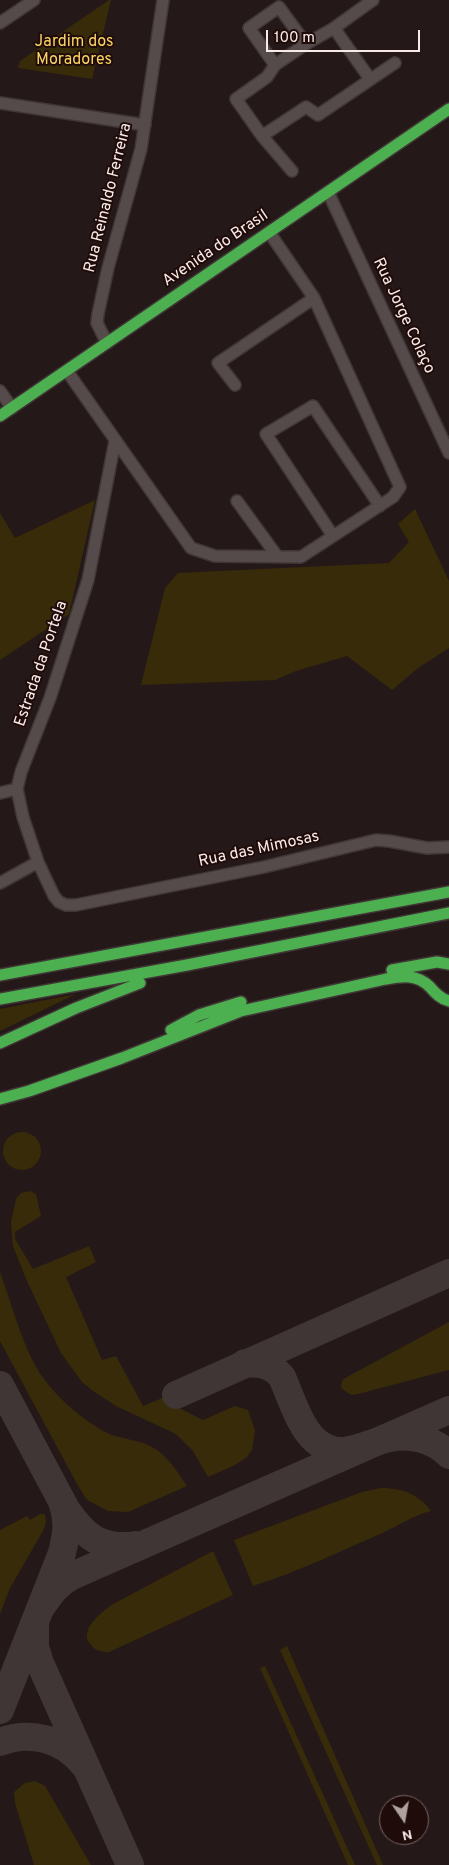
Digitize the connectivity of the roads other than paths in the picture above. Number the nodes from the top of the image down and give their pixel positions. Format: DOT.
graph roads {
  1 [pos="34,0"];
  2 [pos="163,0"];
  3 [pos="373,0"];
  4 [pos="277,4"];
  5 [pos="0,23"];
  6 [pos="334,28"];
  7 [pos="306,44"];
  8 [pos="395,63"];
  9 [pos="276,65"];
  10 [pos="370,79"];
  11 [pos="0,103"];
  12 [pos="449,109"];
  13 [pos="145,125"];
  14 [pos="262,136"];
  15 [pos="292,171"];
  16 [pos="328,192"];
  17 [pos="269,232"];
  18 [pos="314,298"];
  19 [pos="107,343"];
  20 [pos="66,370"];
  21 [pos="235,384"];
  22 [pos="0,391"];
  23 [pos="12,408"];
  24 [pos="0,416"];
  25 [pos="115,441"];
  26 [pos="449,453"];
  27 [pos="237,501"];
  28 [pos="380,506"];
  29 [pos="334,536"];
  30 [pos="277,556"];
  31 [pos="16,789"];
  32 [pos="0,793"];
  33 [pos="449,847"];
  34 [pos="38,862"];
  35 [pos="0,883"];
  36 [pos="449,892"];
  37 [pos="449,913"];
  38 [pos="449,964"];
  39 [pos="187,965"];
  40 [pos="449,968"];
  41 [pos="0,975"];
  42 [pos="434,992"];
  43 [pos="0,999"];
  44 [pos="449,1001"];
  45 [pos="0,1043"];
  46 [pos="104,1064"];
  47 [pos="0,1099"];
  1 -- 5 [label="street"];
  2 -- 13 [label="street, Rua Reinaldo Ferreira"];
  3 -- 6 [label="street"];
  4 -- 7 [label="street"];
  4 -- 9 [label="street"];
  6 -- 7 [label="street"];
  6 -- 10 [label="street"];
  7 -- 9 [label="street"];
  8 -- 10 [label="street"];
  9 -- 14 [label="street"];
  10 -- 14 [label="street"];
  11 -- 13 [label="street"];
  12 -- 16 [label="main road, Avenida do Brasil"];
  13 -- 19 [label="street, Rua Reinaldo Ferreira"];
  14 -- 15 [label="street"];
  16 -- 17 [label="main road, Avenida do Brasil"];
  16 -- 26 [label="street, Rua Jorge Colaço"];
  17 -- 18 [label="street"];
  17 -- 19 [label="main road, Avenida do Brasil"];
  18 -- 21 [label="street"];
  18 -- 28 [label="street"];
  19 -- 20 [label="main road, Avenida do Brasil"];
  20 -- 23 [label="main road, Avenida do Brasil"];
  20 -- 25 [label="street"];
  22 -- 23 [label="street"];
  23 -- 24 [label="main road, Avenida do Brasil"];
  25 -- 30 [label="street"];
  25 -- 31 [label="street, Estrada da Portela"];
  27 -- 30 [label="street"];
  28 -- 29 [label="street"];
  28 -- 29 [label="street"];
  29 -- 30 [label="street"];
  31 -- 32 [label="street"];
  31 -- 34 [label="street"];
  33 -- 34 [label="street, Rua das Mimosas"];
  34 -- 35 [label="street"];
  36 -- 41 [label="main road"];
  37 -- 39 [label="main road"];
  38 -- 46 [label="main road"];
  39 -- 43 [label="main road"];
  39 -- 45 [label="main road"];
  40 -- 42 [label="main road"];
  42 -- 44 [label="main road"];
  42 -- 46 [label="main road"];
  46 -- 47 [label="main road"];
}
